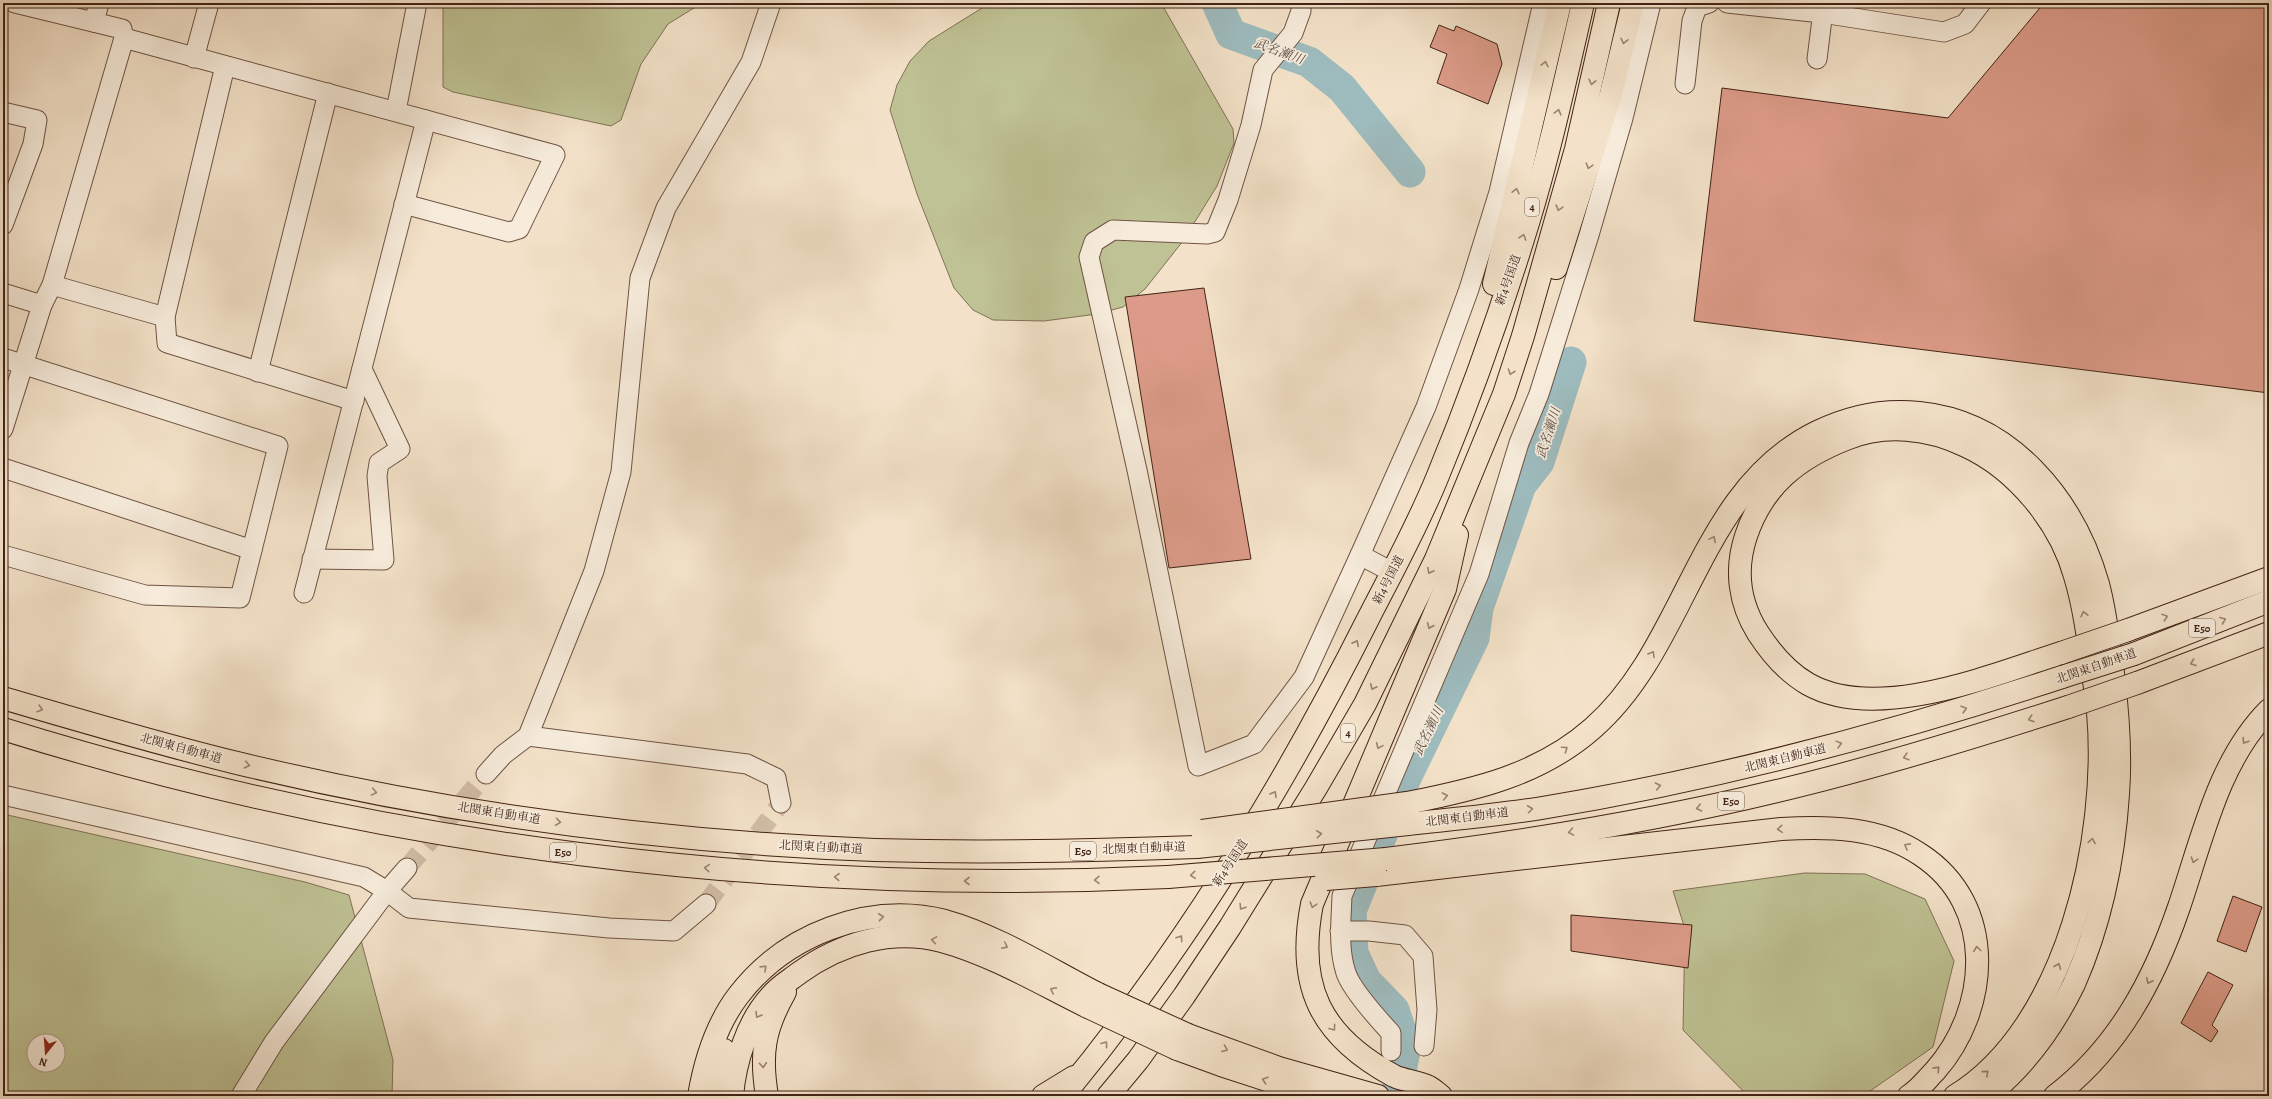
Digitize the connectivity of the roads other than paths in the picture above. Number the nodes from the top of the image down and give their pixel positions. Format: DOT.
graph roads {
  1 [pos="15,3"];
  2 [pos="99,3"];
  3 [pos="209,3"];
  4 [pos="417,3"];
  5 [pos="771,3"];
  6 [pos="1301,3"];
  7 [pos="1543,3"];
  8 [pos="1560,3"];
  9 [pos="1583,3"];
  10 [pos="1609,3"];
  11 [pos="1633,3"];
  12 [pos="1651,3"];
  13 [pos="1709,3"];
  14 [pos="1727,3"];
  15 [pos="1980,3"];
  16 [pos="1823,8"];
  17 [pos="94,22"];
  18 [pos="123,33"];
  19 [pos="194,58"];
  20 [pos="1817,59"];
  21 [pos="225,66"];
  22 [pos="1685,84"];
  23 [pos="328,93"];
  24 [pos="3,112"];
  25 [pos="396,112"];
  26 [pos="426,120"];
  27 [pos="404,204"];
  28 [pos="3,225"];
  29 [pos="52,286"];
  30 [pos="3,293"];
  31 [pos="42,305"];
  32 [pos="165,317"];
  33 [pos="1523,336"];
  34 [pos="3,358"];
  35 [pos="23,365"];
  36 [pos="362,370"];
  37 [pos="258,372"];
  38 [pos="354,401"];
  39 [pos="1465,406"];
  40 [pos="3,429"];
  41 [pos="3,468"];
  42 [pos="1469,481"];
  43 [pos="252,550"];
  44 [pos="3,555"];
  45 [pos="1360,555"];
  46 [pos="312,559"];
  47 [pos="1392,572"];
  48 [pos="2269,578"];
  49 [pos="304,593"];
  50 [pos="2269,601"];
  51 [pos="2269,633"];
  52 [pos="3,698"];
  53 [pos="2269,710"];
  54 [pos="3,729"];
  55 [pos="528,736"];
  56 [pos="486,774"];
  57 [pos="3,795"];
  58 [pos="781,803"];
  59 [pos="1200,839"];
  60 [pos="1381,867"];
  61 [pos="407,868"];
  62 [pos="387,891"];
  63 [pos="706,904"];
  64 [pos="1340,931"];
  65 [pos="794,977"];
  66 [pos="737,996"];
  67 [pos="1093,1001"];
  68 [pos="1183,1042"];
  69 [pos="1424,1046"];
  70 [pos="1391,1051"];
  71 [pos="1084,1071"];
  72 [pos="241,1096"];
  73 [pos="699,1096"];
  74 [pos="716,1096"];
  75 [pos="732,1096"];
  76 [pos="767,1096"];
  77 [pos="1043,1096"];
  78 [pos="1063,1096"];
  79 [pos="1108,1096"];
  80 [pos="1316,1096"];
  81 [pos="1378,1096"];
  82 [pos="1441,1096"];
  83 [pos="1909,1096"];
  84 [pos="1955,1096"];
  85 [pos="1987,1096"];
  86 [pos="2055,1096"];
  1 -- 17 [label="street"];
  2 -- 17 [label="street"];
  3 -- 19 [label="street"];
  4 -- 25 [label="street"];
  5 -- 55 [label="street"];
  6 -- 45 [label="street"];
  7 -- 45 [label="street"];
  39 -- 8 [label="highway, one-way"];
  39 -- 9 [label="highway, 新4号国道 / 4, one-way"];
  10 -- 33 [label="highway, 4, one-way"];
  11 -- 33 [label="highway, one-way"];
  12 -- 64 [label="street"];
  13 -- 22 [label="street"];
  14 -- 16 [label="street"];
  15 -- 16 [label="street"];
  16 -- 20 [label="street"];
  17 -- 18 [label="street"];
  18 -- 19 [label="street"];
  18 -- 29 [label="street"];
  19 -- 21 [label="street"];
  21 -- 23 [label="street"];
  21 -- 32 [label="street"];
  23 -- 25 [label="street"];
  23 -- 37 [label="street"];
  24 -- 28 [label="street"];
  25 -- 26 [label="street"];
  26 -- 27 [label="street"];
  26 -- 27 [label="street"];
  27 -- 36 [label="street"];
  29 -- 31 [label="street"];
  29 -- 32 [label="street"];
  30 -- 31 [label="street"];
  31 -- 35 [label="street"];
  32 -- 37 [label="street"];
  33 -- 42 [label="highway, 4, one-way"];
  34 -- 35 [label="street"];
  35 -- 40 [label="street"];
  35 -- 43 [label="street"];
  36 -- 38 [label="street"];
  36 -- 46 [label="street"];
  37 -- 38 [label="street"];
  38 -- 46 [label="street"];
  39 -- 47 [label="highway, 新4号国道 / 4"];
  41 -- 43 [label="street"];
  42 -- 79 [label="highway, 4, one-way"];
  42 -- 82 [label="highway, one-way"];
  43 -- 44 [label="street"];
  45 -- 47 [label="street"];
  46 -- 49 [label="street"];
  71 -- 47 [label="highway, 新4号国道 / 4, one-way"];
  84 -- 48 [label="highway, one-way, bridge"];
  59 -- 50 [label="highway, 北関東自動車道 / E50, one-way, bridge"];
  51 -- 60 [label="highway, E50, one-way, bridge"];
  52 -- 59 [label="highway, 北関東自動車道, one-way"];
  53 -- 86 [label="highway, one-way"];
  60 -- 54 [label="highway, E50, one-way, bridge"];
  55 -- 56 [label="street"];
  55 -- 58 [label="street"];
  57 -- 62 [label="street"];
  59 -- 85 [label="highway, one-way, bridge"];
  83 -- 60 [label="highway, one-way"];
  61 -- 62 [label="street"];
  62 -- 63 [label="street"];
  62 -- 72 [label="street"];
  64 -- 69 [label="street"];
  64 -- 70 [label="street"];
  67 -- 65 [label="highway, one-way"];
  65 -- 75 [label="highway, one-way"];
  65 -- 76 [label="highway, one-way"];
  66 -- 67 [label="highway, one-way"];
  66 -- 73 [label="highway"];
  66 -- 74 [label="highway"];
  67 -- 68 [label="highway, bridge"];
  80 -- 68 [label="highway, one-way"];
  68 -- 81 [label="highway, one-way"];
  71 -- 77 [label="highway"];
  71 -- 78 [label="highway, 新4号国道 / 4"];
}
